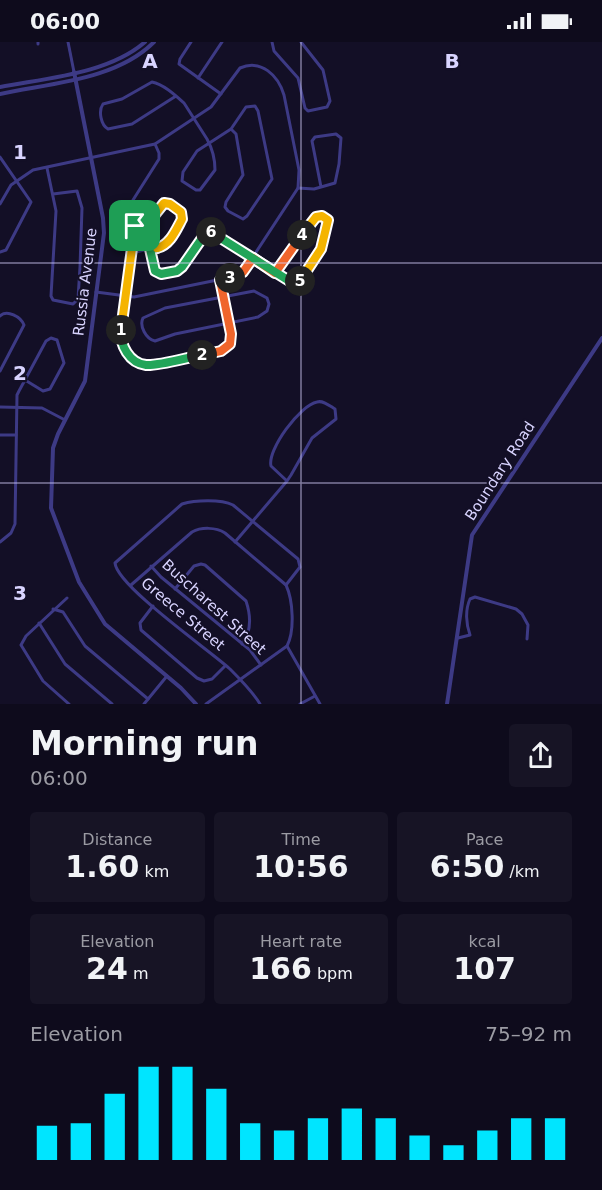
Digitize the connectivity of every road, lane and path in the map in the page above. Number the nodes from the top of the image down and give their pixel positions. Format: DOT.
graph roads {
  1 [pos="68,42"];
  2 [pos="145,42"];
  3 [pos="154,42"];
  4 [pos="191,42"];
  5 [pos="222,42"];
  6 [pos="272,42"];
  7 [pos="302,42"];
  8 [pos="74,72"];
  9 [pos="75,78"];
  10 [pos="198,78"];
  11 [pos="0,87"];
  12 [pos="0,94"];
  13 [pos="221,94"];
  14 [pos="176,96"];
  15 [pos="194,119"];
  16 [pos="231,129"];
  17 [pos="208,142"];
  18 [pos="155,144"];
  19 [pos="0,157"];
  20 [pos="91,158"];
  21 [pos="47,167"];
  22 [pos="18,181"];
  23 [pos="321,187"];
  24 [pos="298,188"];
  25 [pos="53,194"];
  26 [pos="0,204"];
  27 [pos="135,226"];
  28 [pos="150,249"];
  29 [pos="0,252"];
  30 [pos="132,253"];
  31 [pos="253,258"];
  32 [pos="275,273"];
  33 [pos="220,280"];
  34 [pos="96,292"];
  35 [pos="126,297"];
  36 [pos="226,297"];
  37 [pos="0,316"];
  38 [pos="228,323"];
  39 [pos="602,338"];
  40 [pos="0,371"];
  41 [pos="25,380"];
  42 [pos="0,407"];
  43 [pos="16,407"];
  44 [pos="65,420"];
  45 [pos="0,435"];
  46 [pos="16,435"];
  47 [pos="287,481"];
  48 [pos="253,521"];
  49 [pos="0,542"];
  50 [pos="235,542"];
  51 [pos="151,566"];
  52 [pos="130,585"];
  53 [pos="286,585"];
  54 [pos="175,589"];
  55 [pos="67,598"];
  56 [pos="153,606"];
  57 [pos="53,609"];
  58 [pos="39,623"];
  59 [pos="458,638"];
  60 [pos="527,639"];
  61 [pos="242,644"];
  62 [pos="287,646"];
  63 [pos="262,665"];
  64 [pos="225,666"];
  65 [pos="167,676"];
  66 [pos="240,681"];
  67 [pos="315,696"];
  68 [pos="148,699"];
  69 [pos="69,704"];
  70 [pos="112,704"];
  71 [pos="144,704"];
  72 [pos="196,704"];
  73 [pos="206,704"];
  74 [pos="260,704"];
  75 [pos="300,704"];
  76 [pos="320,704"];
  77 [pos="447,704"];
  1 -- 8 [label="street"];
  2 -- 8 [label="street"];
  3 -- 9 [label="street"];
  4 -- 10 [label="street"];
  5 -- 10 [label="street"];
  6 -- 7 [label="street"];
  8 -- 9 [label="street, Russia Avenue"];
  8 -- 11 [label="street"];
  9 -- 12 [label="street"];
  9 -- 20 [label="street, Russia Avenue"];
  10 -- 13 [label="street"];
  13 -- 15 [label="street"];
  13 -- 24 [label="street"];
  14 -- 14 [label="street"];
  14 -- 15 [label="street"];
  15 -- 17 [label="street"];
  15 -- 18 [label="street"];
  16 -- 16 [label="street"];
  16 -- 17 [label="street"];
  17 -- 17 [label="street"];
  18 -- 20 [label="street"];
  18 -- 27 [label="street"];
  19 -- 22 [label="street"];
  20 -- 21 [label="street"];
  20 -- 34 [label="street, Russia Avenue"];
  21 -- 22 [label="street"];
  21 -- 25 [label="street"];
  22 -- 26 [label="street"];
  22 -- 29 [label="street"];
  23 -- 23 [label="street"];
  23 -- 24 [label="street"];
  24 -- 31 [label="street"];
  25 -- 25 [label="street"];
  27 -- 28 [label="street"];
  27 -- 30 [label="street"];
  28 -- 30 [label="street"];
  28 -- 31 [label="street"];
  30 -- 35 [label="street"];
  31 -- 32 [label="street"];
  31 -- 33 [label="street"];
  32 -- 32 [label="street"];
  33 -- 35 [label="street"];
  33 -- 36 [label="street"];
  34 -- 35 [label="street"];
  34 -- 44 [label="street, Russia Avenue"];
  35 -- 38 [label="street"];
  36 -- 38 [label="street"];
  36 -- 38 [label="street"];
  36 -- 38 [label="street"];
  37 -- 40 [label="street"];
  39 -- 59 [label="street, Boundary Road"];
  41 -- 41 [label="street"];
  41 -- 43 [label="street"];
  42 -- 43 [label="street"];
  43 -- 44 [label="street"];
  43 -- 46 [label="street"];
  44 -- 65 [label="street, Russia Avenue"];
  45 -- 46 [label="street"];
  46 -- 49 [label="street"];
  47 -- 47 [label="street"];
  47 -- 48 [label="street"];
  48 -- 50 [label="street"];
  48 -- 52 [label="street, Greece Street"];
  48 -- 53 [label="street"];
  50 -- 51 [label="street"];
  50 -- 53 [label="street"];
  51 -- 52 [label="street"];
  51 -- 54 [label="street, Buscharest Street"];
  52 -- 56 [label="street, Greece Street"];
  53 -- 62 [label="street"];
  54 -- 61 [label="street, Buscharest Street"];
  54 -- 61 [label="street"];
  55 -- 57 [label="street"];
  56 -- 64 [label="street, Greece Street"];
  56 -- 64 [label="street"];
  57 -- 58 [label="street"];
  57 -- 68 [label="street"];
  58 -- 69 [label="street"];
  58 -- 70 [label="street"];
  59 -- 60 [label="street"];
  59 -- 77 [label="street, Boundary Road"];
  61 -- 63 [label="street, Buscharest Street"];
  62 -- 63 [label="street"];
  62 -- 67 [label="street"];
  63 -- 66 [label="street"];
  64 -- 66 [label="street, Greece Street"];
  65 -- 68 [label="street"];
  65 -- 72 [label="street, Russia Avenue"];
  66 -- 73 [label="street"];
  66 -- 74 [label="street, Greece Street"];
  67 -- 75 [label="street"];
  67 -- 76 [label="street"];
  68 -- 71 [label="street"];
}
